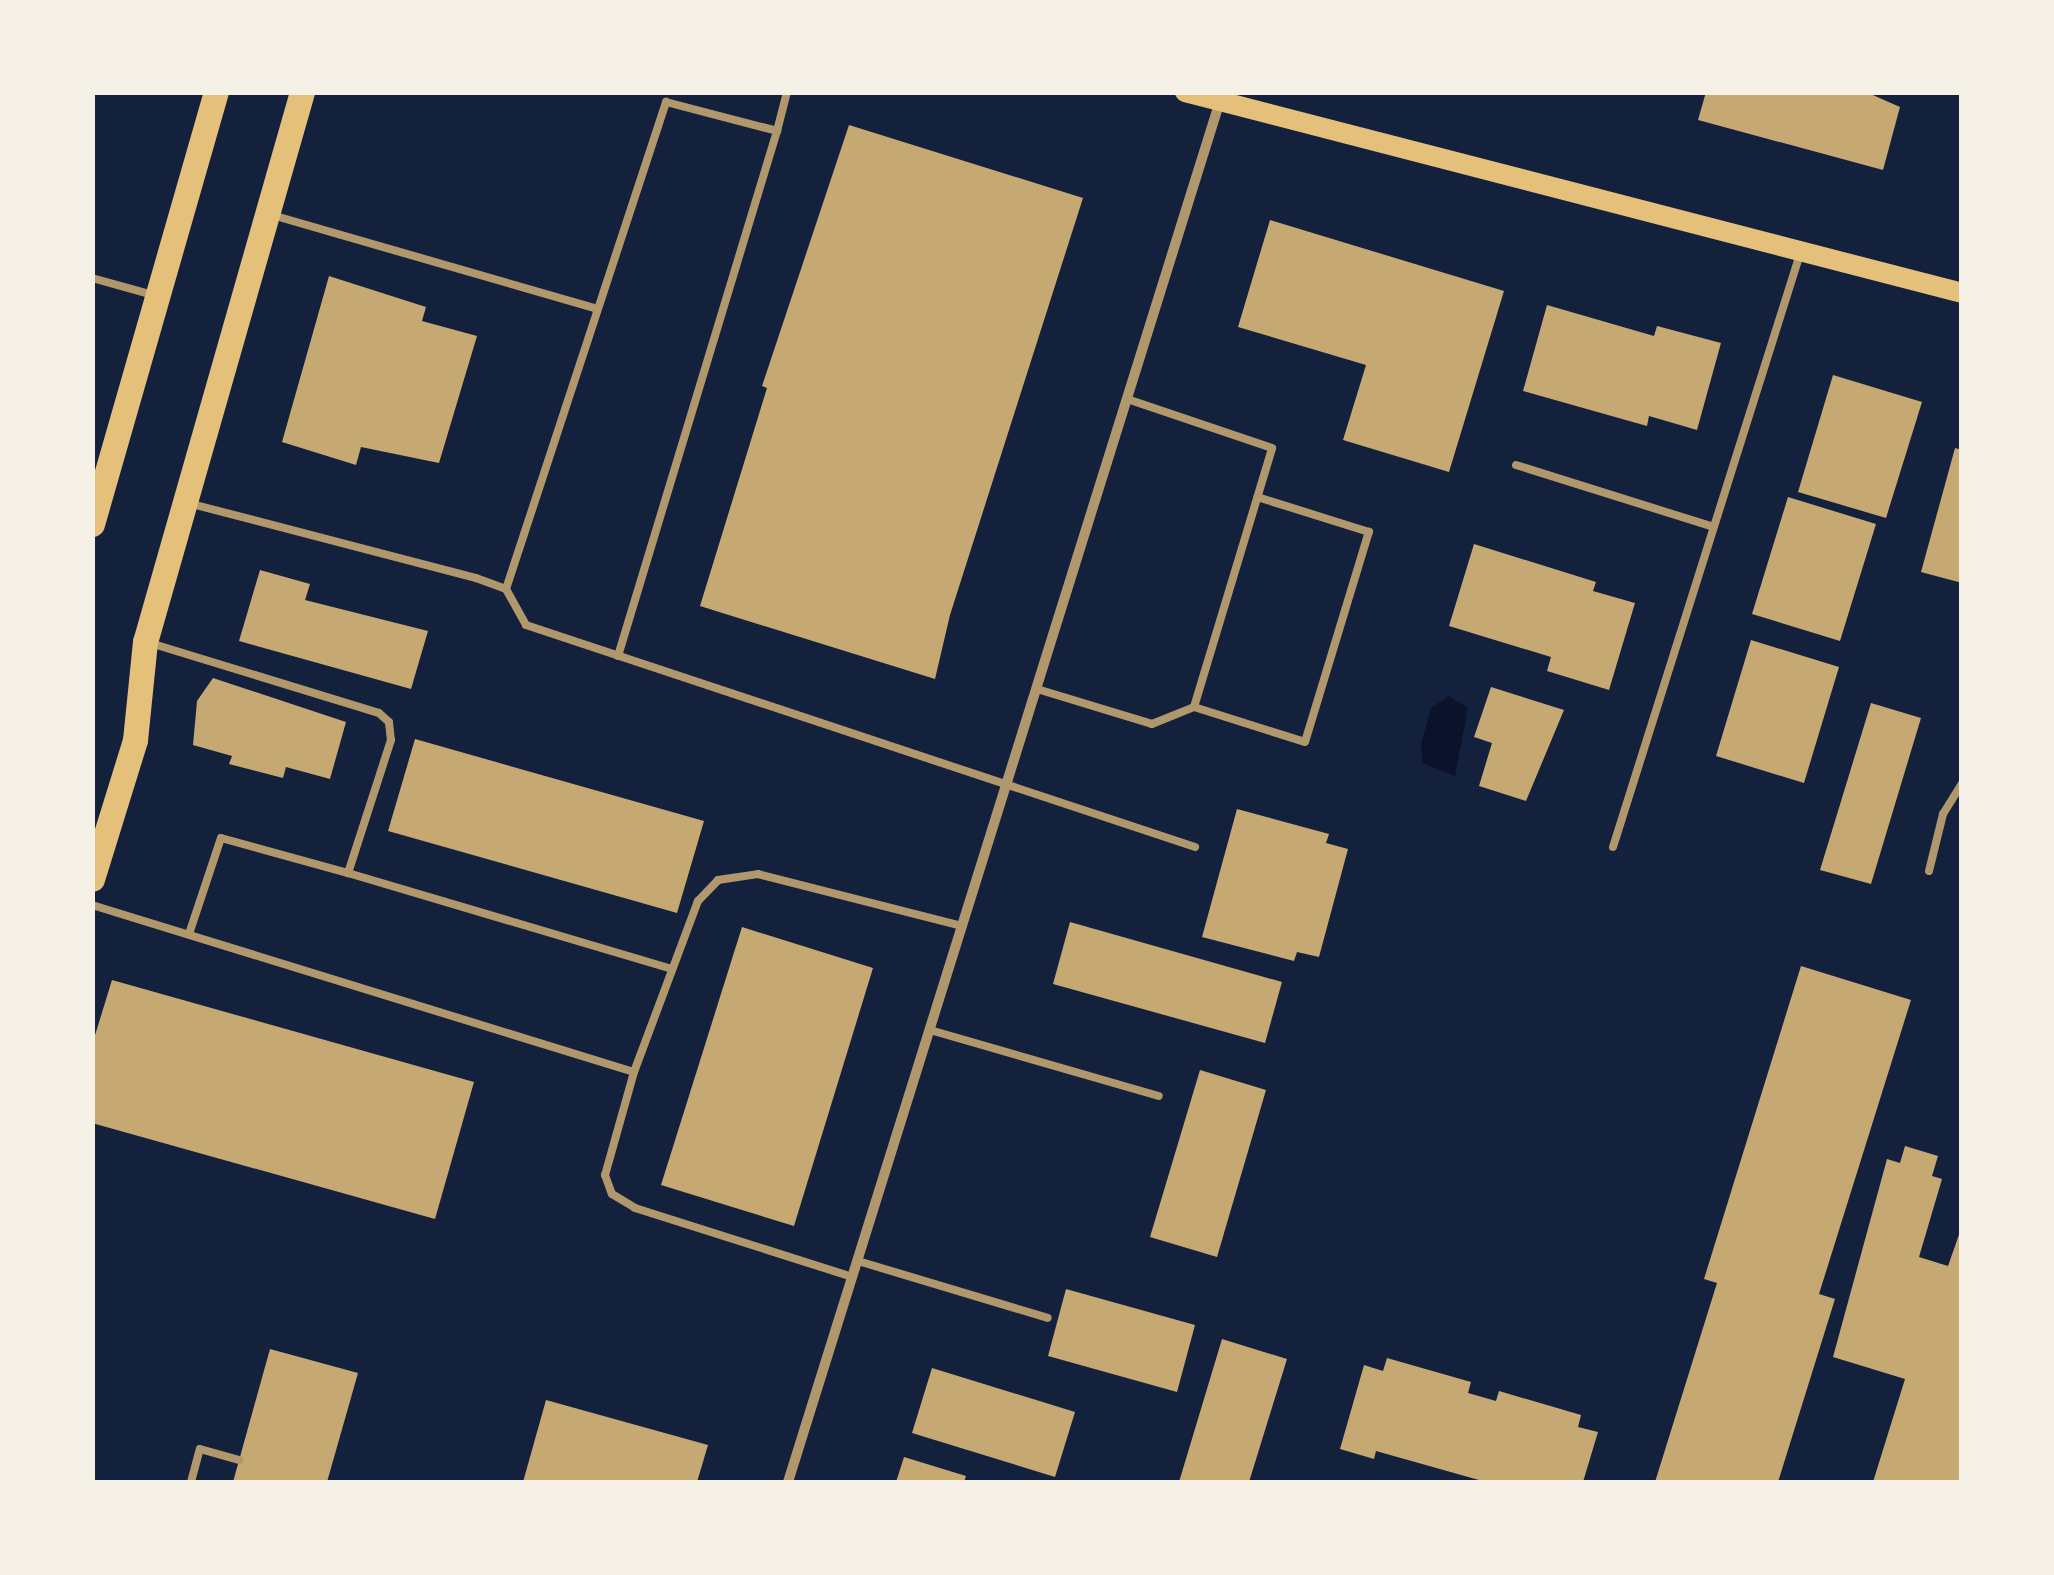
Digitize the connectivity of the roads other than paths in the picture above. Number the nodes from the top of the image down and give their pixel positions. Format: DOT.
graph roads {
  1 [pos="216,92"];
  2 [pos="302,92"];
  3 [pos="788,92"];
  4 [pos="1185,92"];
  5 [pos="1224,97"];
  6 [pos="777,131"];
  7 [pos="267,214"];
  8 [pos="1800,254"];
  9 [pos="92,278"];
  10 [pos="1962,294"];
  11 [pos="158,296"];
  12 [pos="594,308"];
  13 [pos="1127,399"];
  14 [pos="1516,466"];
  15 [pos="1257,496"];
  16 [pos="184,502"];
  17 [pos="92,524"];
  18 [pos="1714,527"];
  19 [pos="506,589"];
  20 [pos="145,642"];
  21 [pos="618,656"];
  22 [pos="1037,689"];
  23 [pos="1194,708"];
  24 [pos="1006,783"];
  25 [pos="1962,783"];
  26 [pos="1196,847"];
  27 [pos="1613,847"];
  28 [pos="1929,871"];
  29 [pos="348,873"];
  30 [pos="92,879"];
  31 [pos="92,905"];
  32 [pos="962,926"];
  33 [pos="189,934"];
  34 [pos="672,970"];
  35 [pos="930,1030"];
  36 [pos="634,1072"];
  37 [pos="1160,1096"];
  38 [pos="858,1261"];
  39 [pos="852,1277"];
  40 [pos="1048,1318"];
  41 [pos="239,1460"];
  42 [pos="191,1482"];
  43 [pos="788,1482"];
  1 -- 11 [label="main road"];
  2 -- 7 [label="main road"];
  3 -- 6 [label="lane"];
  4 -- 5 [label="main road"];
  5 -- 8 [label="main road"];
  5 -- 13 [label="street"];
  6 -- 12 [label="lane"];
  6 -- 21 [label="lane"];
  7 -- 12 [label="lane"];
  7 -- 16 [label="main road"];
  8 -- 10 [label="main road"];
  8 -- 18 [label="lane"];
  9 -- 11 [label="lane"];
  11 -- 17 [label="main road"];
  12 -- 19 [label="lane"];
  13 -- 15 [label="lane"];
  13 -- 22 [label="street"];
  14 -- 18 [label="lane"];
  15 -- 23 [label="lane"];
  15 -- 23 [label="lane"];
  16 -- 19 [label="lane"];
  16 -- 20 [label="main road"];
  18 -- 27 [label="lane"];
  19 -- 21 [label="lane"];
  20 -- 29 [label="lane"];
  20 -- 30 [label="main road"];
  21 -- 24 [label="lane"];
  22 -- 23 [label="lane"];
  22 -- 24 [label="street"];
  24 -- 26 [label="lane"];
  24 -- 32 [label="street"];
  25 -- 28 [label="lane"];
  29 -- 33 [label="lane"];
  29 -- 34 [label="lane"];
  31 -- 33 [label="lane"];
  32 -- 34 [label="lane"];
  32 -- 35 [label="street"];
  33 -- 36 [label="lane"];
  34 -- 36 [label="lane"];
  35 -- 37 [label="lane"];
  35 -- 38 [label="street"];
  36 -- 39 [label="lane"];
  38 -- 39 [label="street"];
  38 -- 40 [label="lane"];
  39 -- 43 [label="street"];
  41 -- 42 [label="lane"];
}
